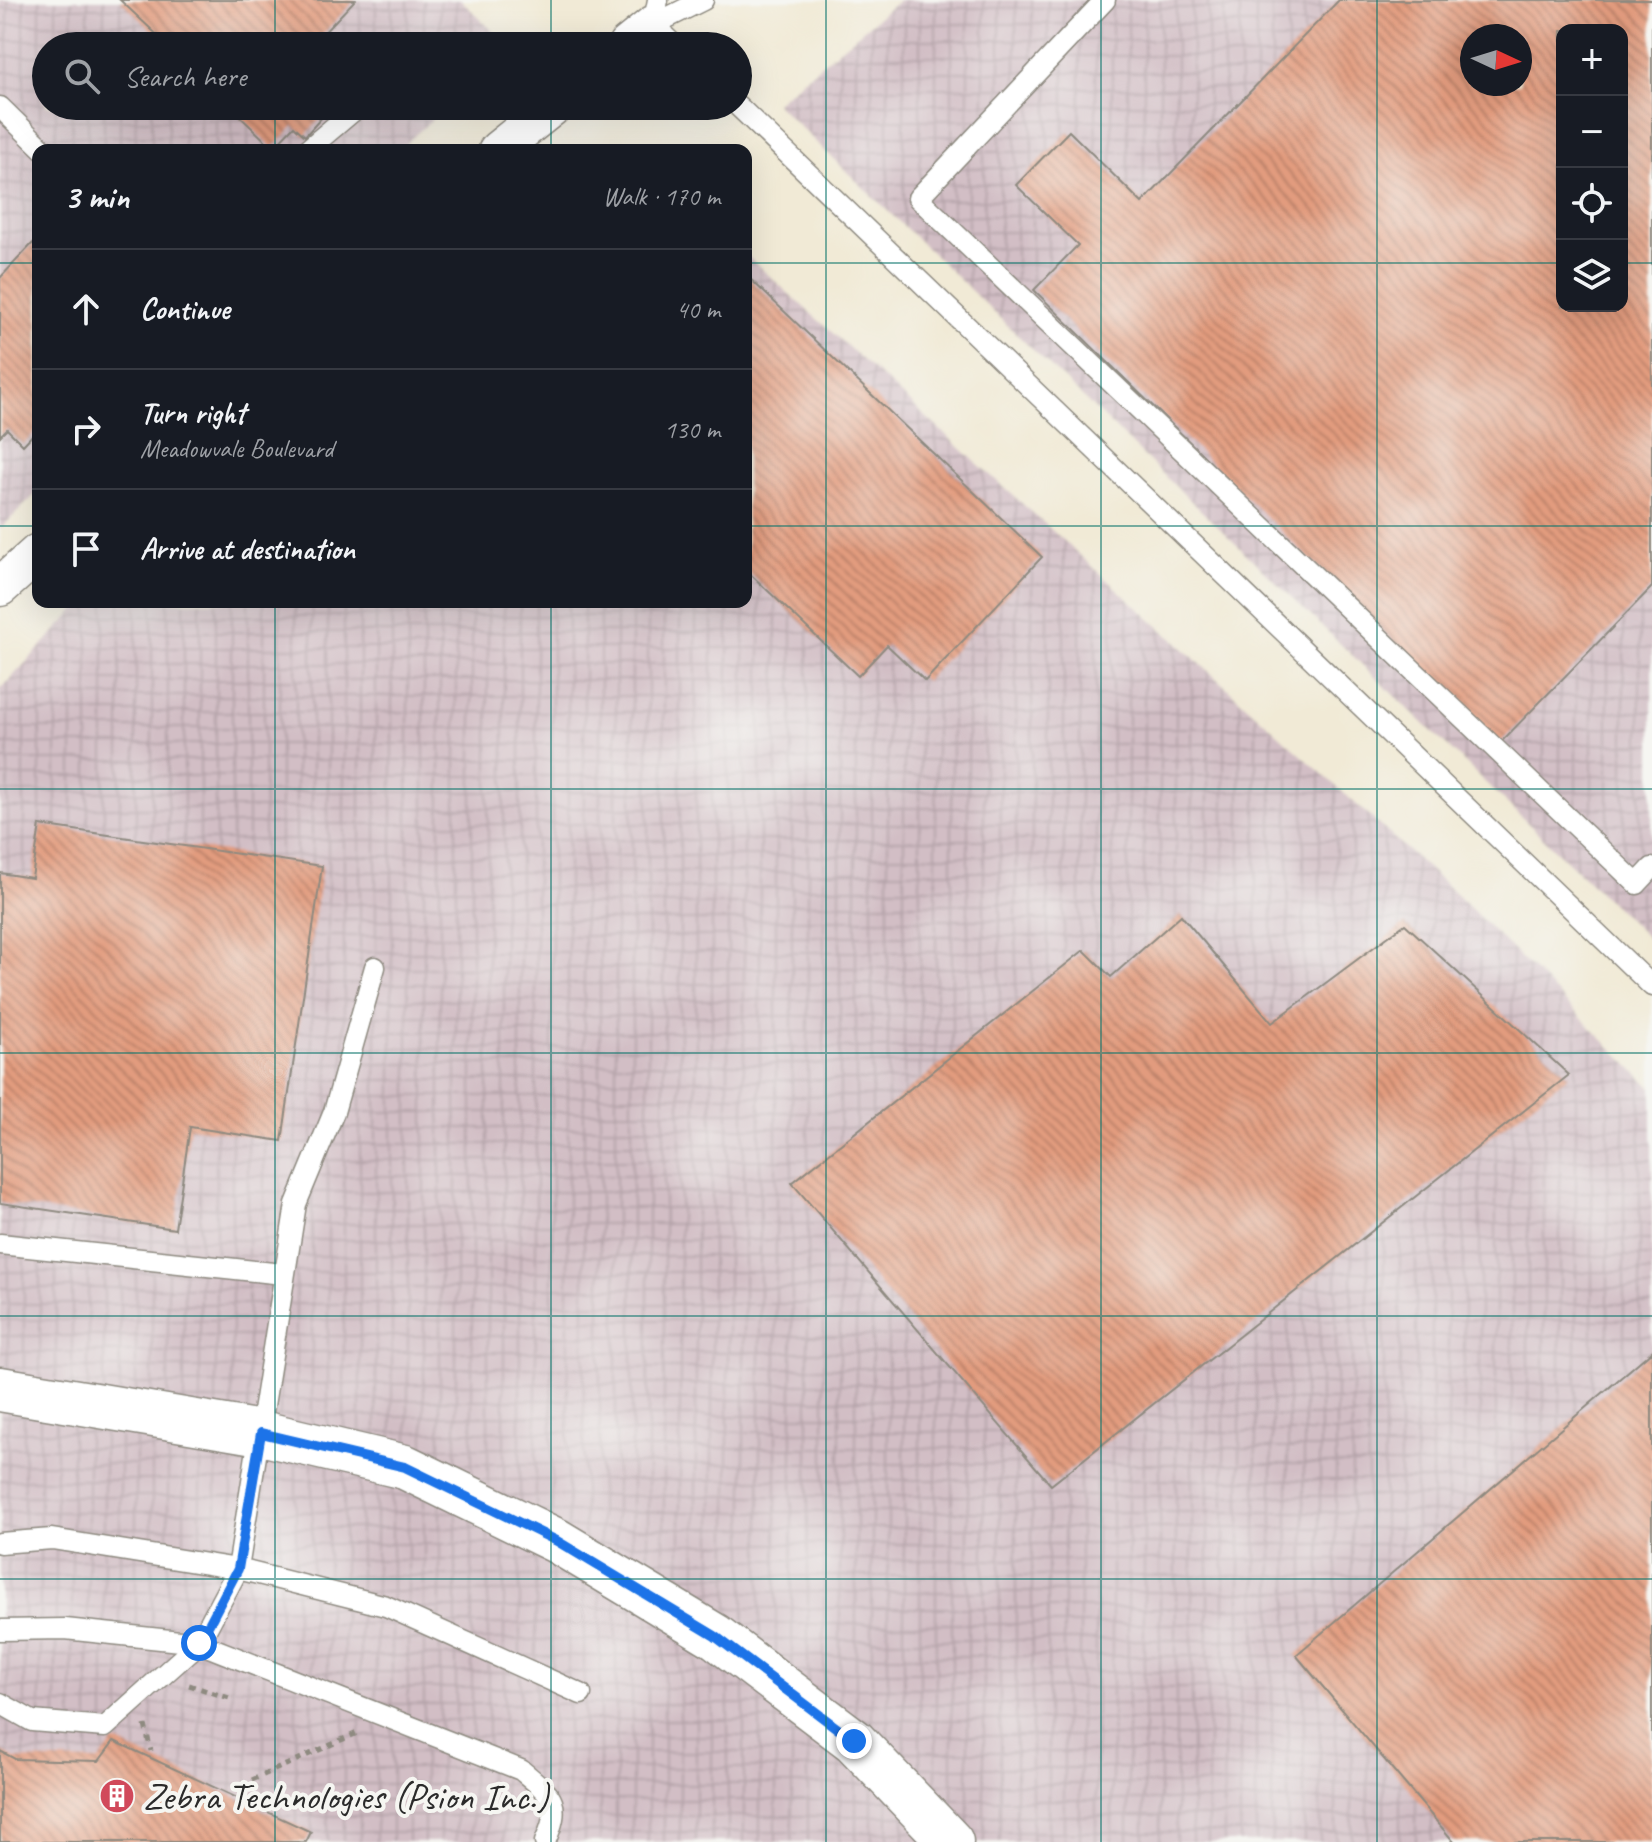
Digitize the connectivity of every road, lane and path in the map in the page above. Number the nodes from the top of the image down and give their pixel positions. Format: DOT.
graph roads {
  1 [pos="703,0"];
  2 [pos="1105,0"];
  3 [pos="653,29"];
  4 [pos="0,107"];
  5 [pos="752,119"];
  6 [pos="342,120"];
  7 [pos="536,120"];
  8 [pos="38,144"];
  9 [pos="314,144"];
  10 [pos="506,144"];
  11 [pos="32,558"];
  12 [pos="0,587"];
  13 [pos="1652,868"];
  14 [pos="375,967"];
  15 [pos="1652,986"];
  16 [pos="0,1244"];
  17 [pos="283,1274"];
  18 [pos="0,1389"];
  19 [pos="261,1433"];
  20 [pos="0,1543"];
  21 [pos="238,1569"];
  22 [pos="0,1630"];
  23 [pos="199,1643"];
  24 [pos="581,1694"];
  25 [pos="0,1703"];
  26 [pos="391,1718"];
  27 [pos="241,1785"];
  28 [pos="545,1842"];
  29 [pos="951,1842"];
  1 -- 3 [label="lane"];
  2 -- 13 [label="lane"];
  4 -- 8 [label="lane"];
  5 -- 15 [label="lane"];
  6 -- 9 [label="lane"];
  7 -- 10 [label="street"];
  11 -- 12 [label="street"];
  14 -- 17 [label="lane"];
  16 -- 17 [label="lane"];
  17 -- 19 [label="lane"];
  18 -- 19 [label="main road"];
  19 -- 21 [label="lane"];
  19 -- 29 [label="main road"];
  20 -- 21 [label="lane"];
  21 -- 23 [label="lane"];
  21 -- 24 [label="lane"];
  22 -- 23 [label="lane"];
  23 -- 25 [label="lane"];
  23 -- 26 [label="lane"];
  26 -- 27 [label="path"];
  26 -- 28 [label="lane"];
}
